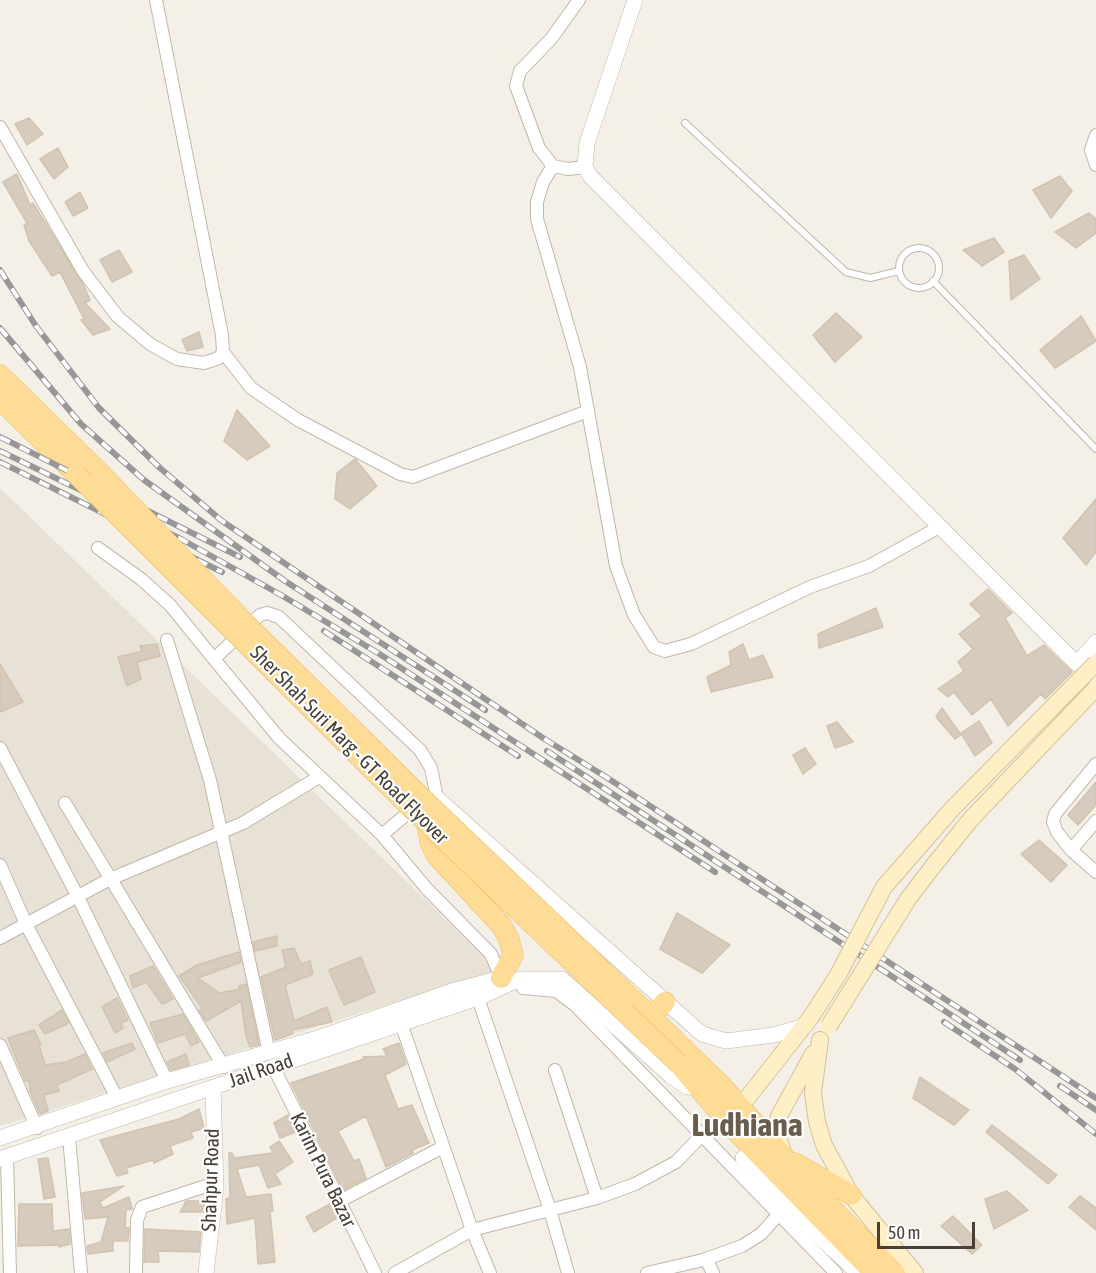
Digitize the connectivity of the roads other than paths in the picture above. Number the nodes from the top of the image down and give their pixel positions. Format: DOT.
graph roads {
  1 [pos="156,0"];
  2 [pos="579,0"];
  3 [pos="635,0"];
  4 [pos="685,123"];
  5 [pos="0,127"];
  6 [pos="1096,135"];
  7 [pos="1096,165"];
  8 [pos="553,166"];
  9 [pos="585,167"];
  10 [pos="899,271"];
  11 [pos="933,281"];
  12 [pos="223,352"];
  13 [pos="0,375"];
  14 [pos="0,399"];
  15 [pos="588,411"];
  16 [pos="1096,449"];
  17 [pos="941,526"];
  18 [pos="98,548"];
  19 [pos="167,640"];
  20 [pos="1096,642"];
  21 [pos="214,659"];
  22 [pos="1096,663"];
  23 [pos="1077,664"];
  24 [pos="1096,687"];
  25 [pos="0,748"];
  26 [pos="1096,764"];
  27 [pos="319,777"];
  28 [pos="431,798"];
  29 [pos="64,803"];
  30 [pos="1096,821"];
  31 [pos="427,822"];
  32 [pos="220,833"];
  33 [pos="382,835"];
  34 [pos="1071,850"];
  35 [pos="0,865"];
  36 [pos="1096,872"];
  37 [pos="108,880"];
  38 [pos="78,897"];
  39 [pos="26,924"];
  40 [pos="0,938"];
  41 [pos="510,973"];
  42 [pos="478,998"];
  43 [pos="658,1009"];
  44 [pos="401,1023"];
  45 [pos="804,1026"];
  46 [pos="819,1041"];
  47 [pos="0,1045"];
  48 [pos="271,1059"];
  49 [pos="224,1067"];
  50 [pos="555,1070"];
  51 [pos="167,1081"];
  52 [pos="213,1088"];
  53 [pos="701,1088"];
  54 [pos="117,1098"];
  55 [pos="734,1115"];
  56 [pos="37,1128"];
  57 [pos="758,1128"];
  58 [pos="69,1137"];
  59 [pos="701,1137"];
  60 [pos="0,1138"];
  61 [pos="443,1147"];
  62 [pos="3,1158"];
  63 [pos="743,1158"];
  64 [pos="784,1158"];
  65 [pos="215,1183"];
  66 [pos="851,1195"];
  67 [pos="597,1198"];
  68 [pos="338,1202"];
  69 [pos="550,1210"];
  70 [pos="778,1215"];
  71 [pos="472,1230"];
  72 [pos="706,1259"];
  73 [pos="10,1273"];
  74 [pos="81,1273"];
  75 [pos="136,1273"];
  76 [pos="206,1273"];
  77 [pos="375,1273"];
  78 [pos="395,1273"];
  79 [pos="490,1273"];
  80 [pos="568,1273"];
  81 [pos="647,1273"];
  82 [pos="714,1273"];
  83 [pos="836,1273"];
  84 [pos="858,1273"];
  85 [pos="874,1273"];
  86 [pos="896,1273"];
  87 [pos="915,1273"];
  1 -- 12 [label="street"];
  2 -- 8 [label="street"];
  3 -- 9 [label="street"];
  4 -- 10 [label="lane"];
  5 -- 12 [label="street"];
  6 -- 7 [label="street"];
  8 -- 9 [label="street"];
  8 -- 15 [label="street"];
  9 -- 17 [label="street"];
  10 -- 11 [label="lane"];
  10 -- 11 [label="lane"];
  11 -- 16 [label="lane"];
  12 -- 15 [label="street"];
  13 -- 43 [label="main road, Sher Shah Suri Marg - GT Road Flyover, bridge"];
  14 -- 31 [label="main road, Sher Shah Suri Marg - GT Road Flyover, bridge"];
  15 -- 17 [label="street"];
  17 -- 23 [label="street"];
  18 -- 21 [label="street"];
  19 -- 32 [label="street, Karim Pura Bazar"];
  20 -- 23 [label="street"];
  21 -- 27 [label="street"];
  21 -- 28 [label="street"];
  22 -- 45 [label="main road, bridge"];
  23 -- 24 [label="street"];
  24 -- 46 [label="main road, bridge"];
  25 -- 38 [label="street"];
  26 -- 34 [label="street"];
  27 -- 32 [label="street"];
  27 -- 33 [label="street"];
  28 -- 33 [label="street"];
  28 -- 43 [label="street"];
  29 -- 37 [label="street"];
  30 -- 34 [label="street"];
  31 -- 41 [label="main road"];
  31 -- 53 [label="main road, Sher Shah Suri Marg - GT Road Flyover, bridge"];
  32 -- 37 [label="street"];
  32 -- 48 [label="street, Karim Pura Bazar"];
  33 -- 41 [label="street"];
  34 -- 36 [label="street"];
  35 -- 39 [label="street"];
  37 -- 38 [label="street"];
  37 -- 49 [label="street"];
  38 -- 39 [label="street"];
  38 -- 51 [label="street"];
  39 -- 40 [label="street"];
  39 -- 54 [label="street"];
  41 -- 42 [label="street, Jail Road"];
  41 -- 48 [label="street, Jail Road"];
  41 -- 53 [label="street"];
  41 -- 59 [label="street"];
  42 -- 44 [label="street, Jail Road"];
  42 -- 69 [label="street"];
  43 -- 45 [label="street"];
  43 -- 55 [label="main road, Sher Shah Suri Marg - GT Road Flyover"];
  44 -- 48 [label="street, Jail Road"];
  44 -- 61 [label="street"];
  45 -- 55 [label="main road"];
  46 -- 57 [label="main road"];
  46 -- 64 [label="main road"];
  46 -- 66 [label="main road"];
  47 -- 56 [label="street"];
  48 -- 49 [label="street, Jail Road"];
  48 -- 52 [label="street, Jail Road"];
  48 -- 68 [label="street, Karim Pura Bazar"];
  49 -- 51 [label="street, Jail Road"];
  50 -- 67 [label="street"];
  51 -- 54 [label="street, Jail Road"];
  52 -- 58 [label="street, Jail Road"];
  52 -- 65 [label="street, Shahpur Road"];
  53 -- 55 [label="main road, Sher Shah Suri Marg - GT Road Flyover"];
  54 -- 56 [label="street, Jail Road"];
  55 -- 57 [label="main road"];
  55 -- 63 [label="main road"];
  55 -- 85 [label="main road"];
  56 -- 60 [label="street, Jail Road"];
  57 -- 64 [label="main road"];
  58 -- 62 [label="street, Jail Road"];
  58 -- 74 [label="street"];
  59 -- 67 [label="street"];
  59 -- 70 [label="street"];
  61 -- 68 [label="street"];
  61 -- 71 [label="street"];
  62 -- 73 [label="street"];
  63 -- 84 [label="street"];
  64 -- 66 [label="main road"];
  64 -- 86 [label="main road"];
  65 -- 75 [label="street"];
  65 -- 76 [label="street, Shahpur Road"];
  66 -- 87 [label="main road"];
  67 -- 69 [label="street"];
  68 -- 77 [label="street, Karim Pura Bazar"];
  69 -- 71 [label="street"];
  69 -- 80 [label="street"];
  70 -- 72 [label="street"];
  70 -- 83 [label="street"];
  71 -- 78 [label="street"];
  71 -- 79 [label="street"];
  72 -- 81 [label="street"];
  72 -- 82 [label="street"];
}
